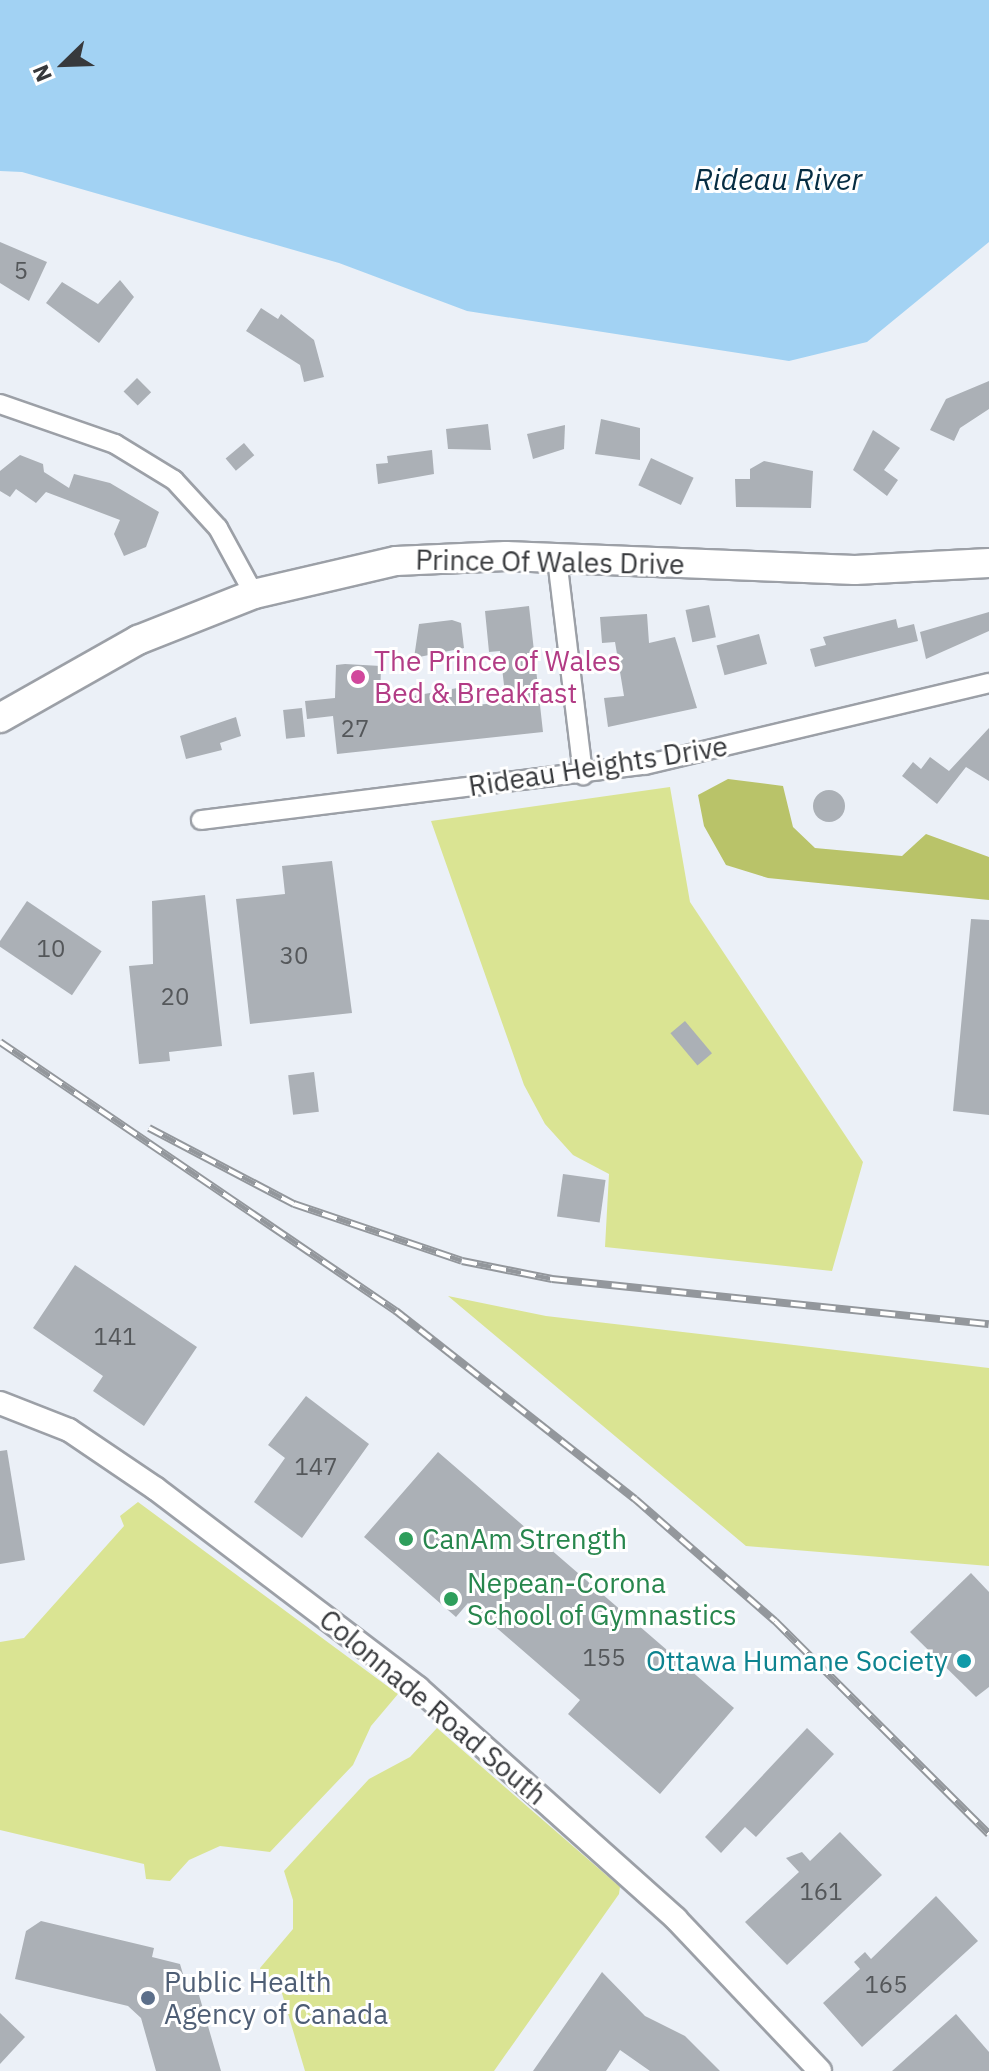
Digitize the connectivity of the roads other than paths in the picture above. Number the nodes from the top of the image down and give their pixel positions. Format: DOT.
graph roads {
  1 [pos="0,404"];
  2 [pos="557,559"];
  3 [pos="989,563"];
  4 [pos="254,594"];
  5 [pos="989,683"];
  6 [pos="0,718"];
  7 [pos="583,775"];
  8 [pos="201,820"];
  9 [pos="0,1403"];
  10 [pos="820,2071"];
  1 -- 4 [label="street"];
  2 -- 3 [label="main road, Prince Of Wales Drive"];
  2 -- 4 [label="main road, Prince Of Wales Drive"];
  2 -- 7 [label="street"];
  4 -- 6 [label="main road, Prince Of Wales Drive"];
  5 -- 7 [label="street, Rideau Heights Drive"];
  7 -- 8 [label="street, Rideau Heights Drive"];
  9 -- 10 [label="street, Colonnade Road South"];
}
